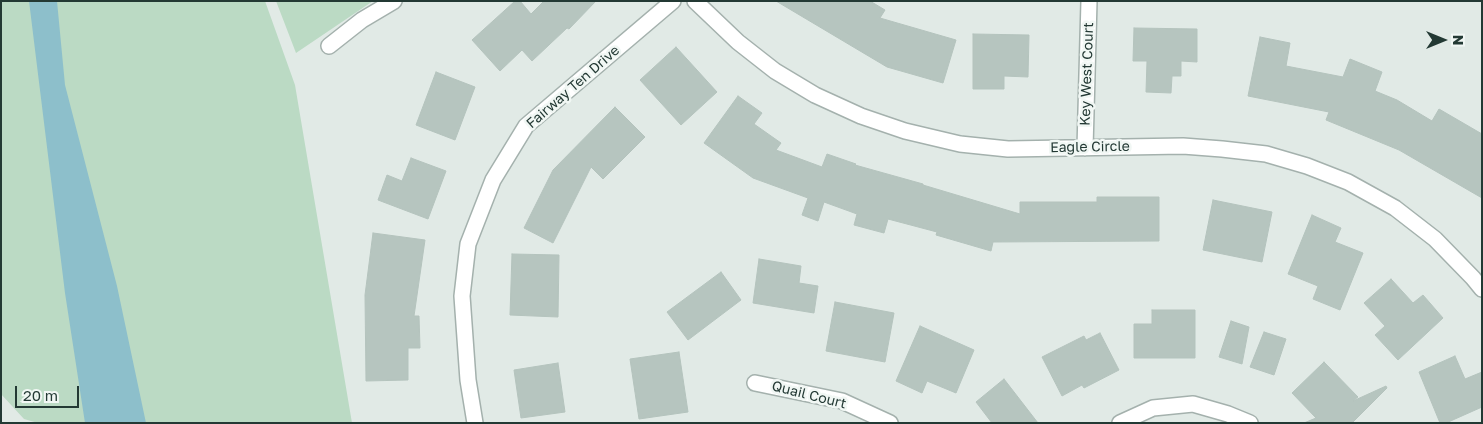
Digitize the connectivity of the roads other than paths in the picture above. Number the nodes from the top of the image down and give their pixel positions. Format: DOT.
graph roads {
  1 [pos="394,1"];
  2 [pos="673,1"];
  3 [pos="695,1"];
  4 [pos="1090,1"];
  5 [pos="329,46"];
  6 [pos="1085,148"];
  7 [pos="1482,289"];
  8 [pos="755,382"];
  9 [pos="475,423"];
  10 [pos="890,423"];
  11 [pos="1120,423"];
  12 [pos="1250,423"];
  1 -- 5 [label="street"];
  2 -- 9 [label="street, Fairway Ten Drive"];
  3 -- 6 [label="street, Eagle Circle"];
  4 -- 6 [label="street, Key West Court"];
  6 -- 7 [label="street, Eagle Circle"];
  8 -- 10 [label="street, Quail Court"];
  11 -- 12 [label="street"];
}
